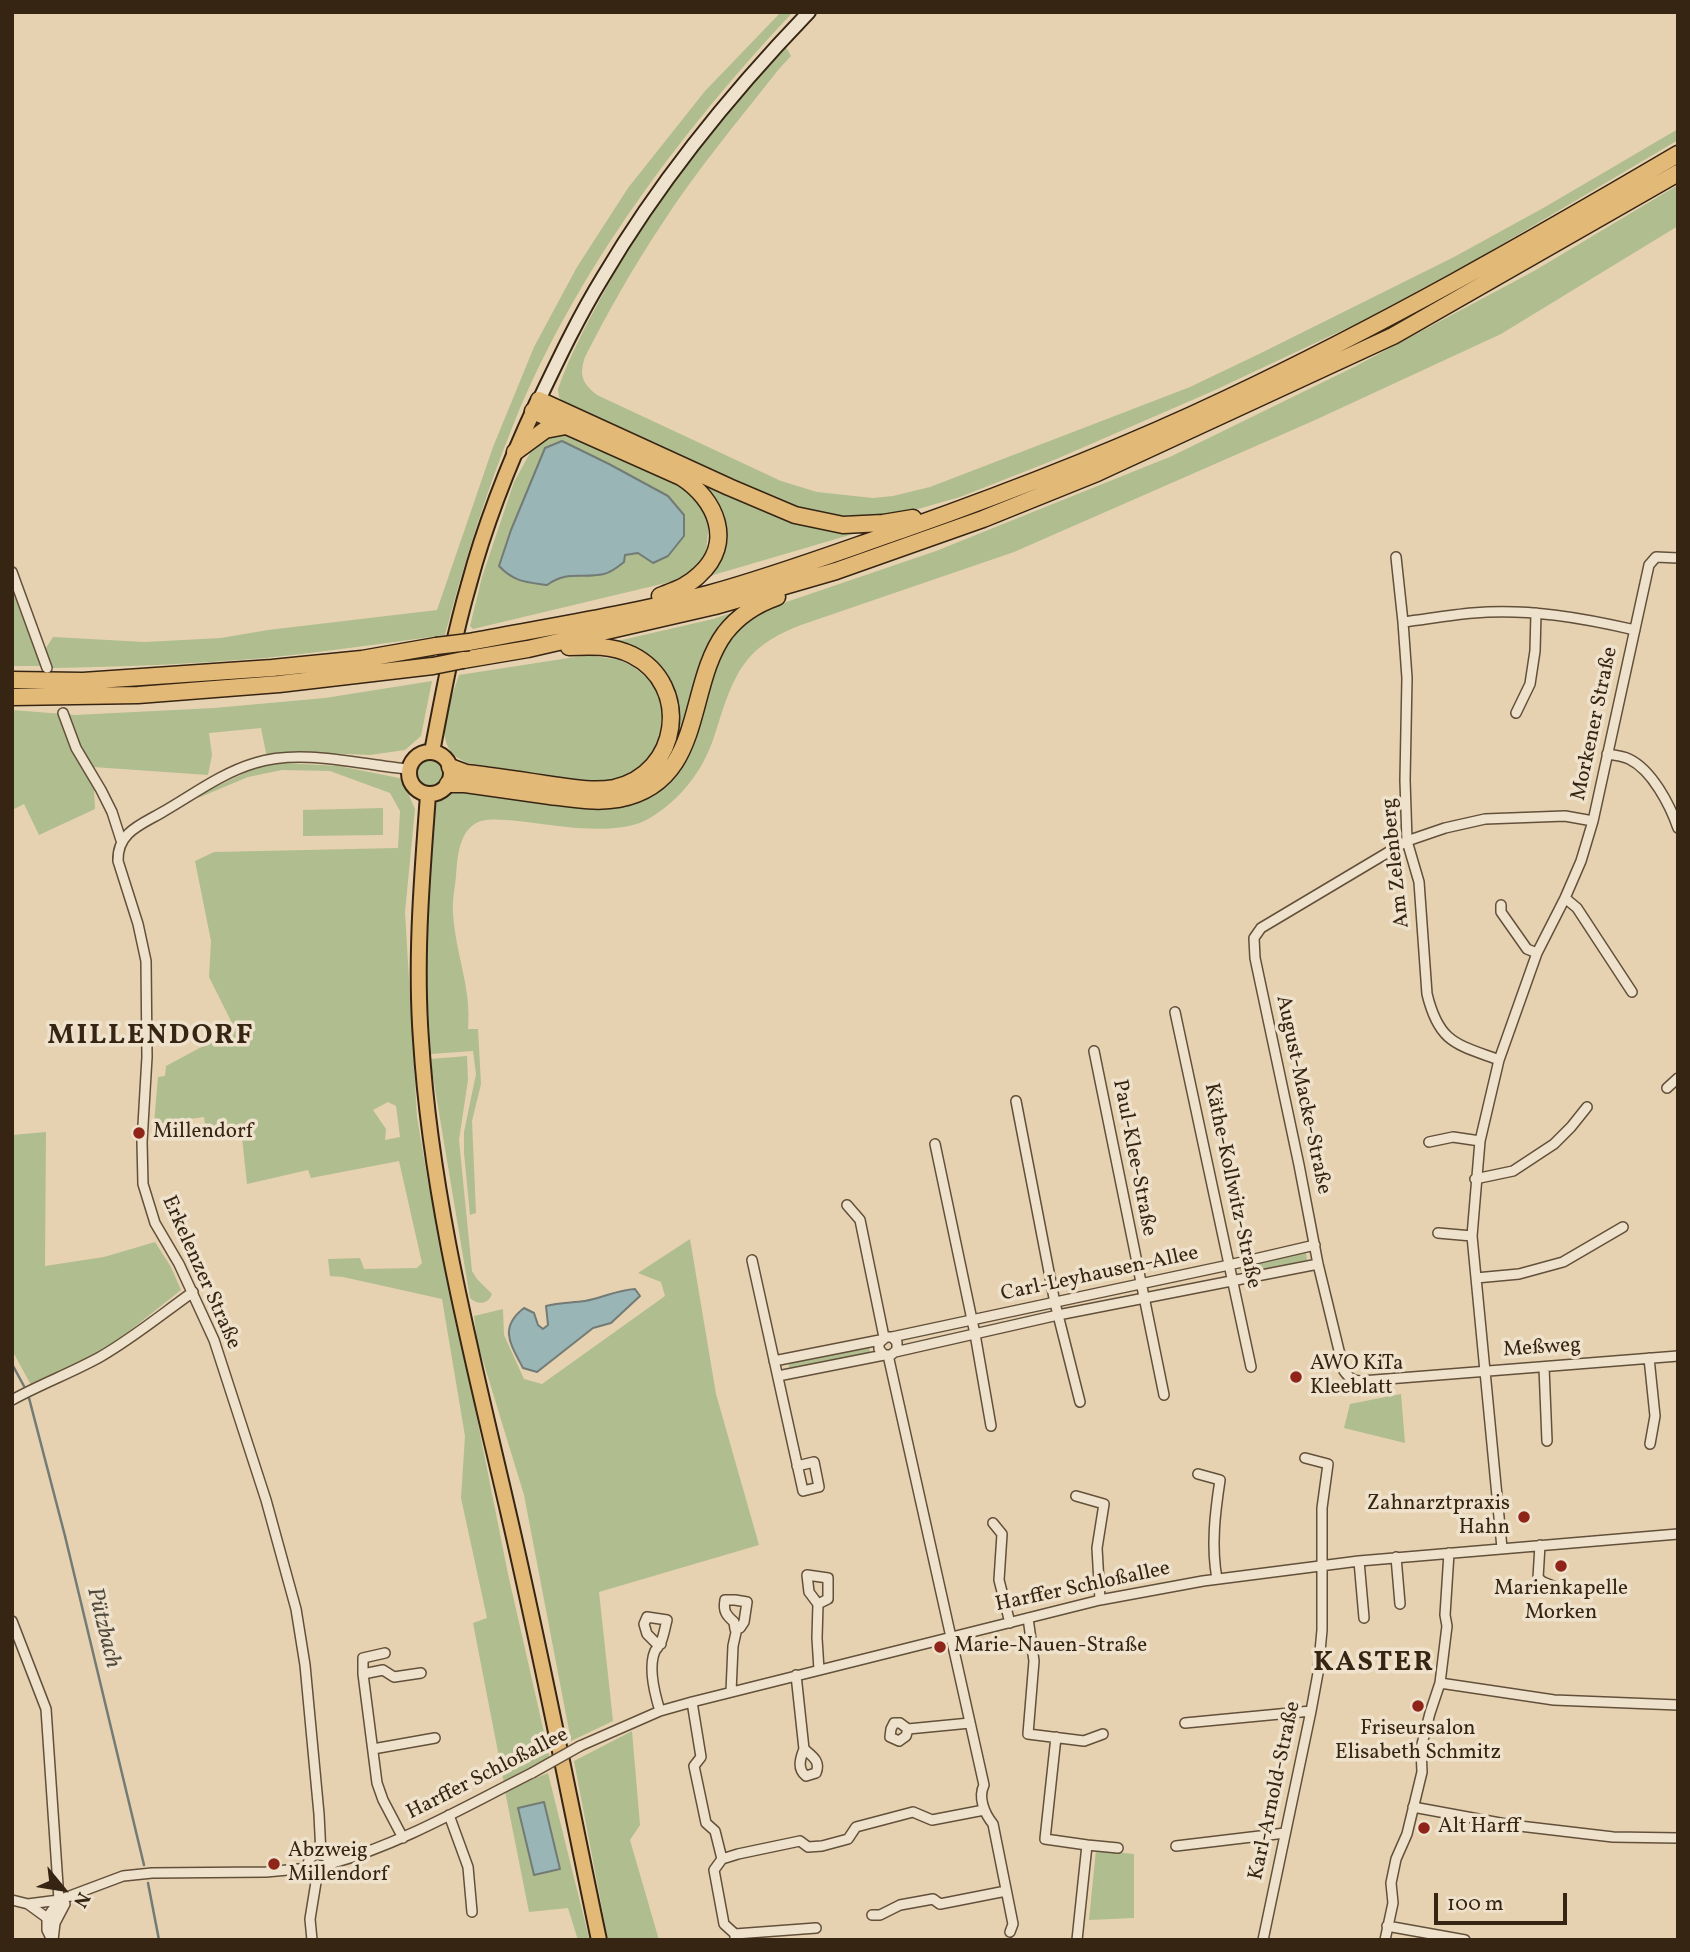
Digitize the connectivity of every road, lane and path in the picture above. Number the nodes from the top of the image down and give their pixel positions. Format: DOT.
graph roads {
  1 [pos="809,12"];
  2 [pos="1678,154"];
  3 [pos="1678,173"];
  4 [pos="536,405"];
  5 [pos="566,426"];
  6 [pos="516,452"];
  7 [pos="972,505"];
  8 [pos="1396,556"];
  9 [pos="1678,558"];
  10 [pos="836,571"];
  11 [pos="12,572"];
  12 [pos="14,582"];
  13 [pos="1536,613"];
  14 [pos="616,614"];
  15 [pos="1404,622"];
  16 [pos="1634,630"];
  17 [pos="528,649"];
  18 [pos="47,668"];
  19 [pos="12,680"];
  20 [pos="12,697"];
  21 [pos="63,713"];
  22 [pos="1516,713"];
  23 [pos="432,752"];
  24 [pos="1607,754"];
  25 [pos="450,767"];
  26 [pos="408,769"];
  27 [pos="448,784"];
  28 [pos="428,795"];
  29 [pos="1678,795"];
  30 [pos="1670,806"];
  31 [pos="1593,821"];
  32 [pos="1678,828"];
  33 [pos="121,840"];
  34 [pos="1407,841"];
  35 [pos="1565,898"];
  36 [pos="1501,905"];
  37 [pos="1537,953"];
  38 [pos="1632,992"];
  39 [pos="1175,1012"];
  40 [pos="1094,1051"];
  41 [pos="1499,1059"];
  42 [pos="1678,1078"];
  43 [pos="1667,1088"];
  44 [pos="1016,1101"];
  45 [pos="1587,1107"];
  46 [pos="1480,1141"];
  47 [pos="1429,1142"];
  48 [pos="935,1144"];
  49 [pos="1475,1179"];
  50 [pos="847,1205"];
  51 [pos="1623,1227"];
  52 [pos="1438,1233"];
  53 [pos="1472,1236"];
  54 [pos="1315,1245"];
  55 [pos="752,1260"];
  56 [pos="1318,1264"];
  57 [pos="1229,1265"];
  58 [pos="1476,1278"];
  59 [pos="1233,1281"];
  60 [pos="1141,1284"];
  61 [pos="193,1292"];
  62 [pos="1144,1298"];
  63 [pos="1055,1303"];
  64 [pos="1058,1315"];
  65 [pos="972,1321"];
  66 [pos="975,1334"];
  67 [pos="885,1338"];
  68 [pos="889,1354"];
  69 [pos="1678,1356"];
  70 [pos="1648,1358"];
  71 [pos="774,1361"];
  72 [pos="1251,1367"];
  73 [pos="1544,1367"];
  74 [pos="1486,1370"];
  75 [pos="778,1376"];
  76 [pos="1408,1376"];
  77 [pos="1164,1395"];
  78 [pos="17,1397"];
  79 [pos="1080,1402"];
  80 [pos="991,1426"];
  81 [pos="1547,1441"];
  82 [pos="1650,1444"];
  83 [pos="1306,1458"];
  84 [pos="797,1466"];
  85 [pos="1198,1474"];
  86 [pos="1076,1496"];
  87 [pos="993,1524"];
  88 [pos="1678,1534"];
  89 [pos="1540,1545"];
  90 [pos="1502,1548"];
  91 [pos="1449,1553"];
  92 [pos="1396,1557"];
  93 [pos="1359,1561"];
  94 [pos="1322,1564"];
  95 [pos="1217,1579"];
  96 [pos="1566,1591"];
  97 [pos="1100,1600"];
  98 [pos="818,1604"];
  99 [pos="1400,1604"];
  100 [pos="1028,1618"];
  101 [pos="1364,1618"];
  102 [pos="12,1621"];
  103 [pos="1010,1623"];
  104 [pos="737,1628"];
  105 [pos="951,1637"];
  106 [pos="661,1644"];
  107 [pos="385,1653"];
  108 [pos="819,1670"];
  109 [pos="421,1673"];
  110 [pos="363,1674"];
  111 [pos="796,1675"];
  112 [pos="1440,1683"];
  113 [pos="731,1692"];
  114 [pos="692,1702"];
  115 [pos="1678,1705"];
  116 [pos="660,1711"];
  117 [pos="1311,1711"];
  118 [pos="970,1723"];
  119 [pos="1185,1723"];
  120 [pos="908,1729"];
  121 [pos="1103,1734"];
  122 [pos="1056,1737"];
  123 [pos="435,1738"];
  124 [pos="373,1749"];
  125 [pos="804,1749"];
  126 [pos="1413,1807"];
  127 [pos="986,1814"];
  128 [pos="449,1815"];
  129 [pos="1284,1833"];
  130 [pos="403,1838"];
  131 [pos="1678,1838"];
  132 [pos="1087,1845"];
  133 [pos="1176,1846"];
  134 [pos="1118,1848"];
  135 [pos="321,1854"];
  136 [pos="722,1859"];
  137 [pos="330,1864"];
  138 [pos="309,1868"];
  139 [pos="317,1876"];
  140 [pos="1007,1894"];
  141 [pos="12,1900"];
  142 [pos="61,1903"];
  143 [pos="28,1904"];
  144 [pos="472,1912"];
  145 [pos="872,1915"];
  146 [pos="51,1921"];
  147 [pos="1387,1926"];
  148 [pos="816,1927"];
  149 [pos="1010,1936"];
  150 [pos="735,1937"];
  151 [pos="52,1940"];
  152 [pos="312,1940"];
  153 [pos="599,1940"];
  154 [pos="1077,1940"];
  155 [pos="1263,1940"];
  156 [pos="1385,1940"];
  157 [pos="1465,1940"];
  1 -- 4 [label="main road"];
  2 -- 7 [label="highway"];
  3 -- 10 [label="highway"];
  4 -- 5 [label="highway"];
  4 -- 6 [label="main road"];
  4 -- 7 [label="highway"];
  5 -- 6 [label="highway"];
  5 -- 14 [label="highway"];
  6 -- 23 [label="main road"];
  7 -- 14 [label="highway"];
  8 -- 15 [label="street, Am Zelenberg"];
  9 -- 16 [label="street, Morkener Straße"];
  10 -- 17 [label="highway"];
  10 -- 27 [label="highway"];
  11 -- 12 [label="street"];
  12 -- 18 [label="street"];
  13 -- 15 [label="street"];
  13 -- 16 [label="street"];
  13 -- 22 [label="street"];
  14 -- 19 [label="highway, bridge"];
  15 -- 34 [label="street, Am Zelenberg"];
  16 -- 24 [label="street, Morkener Straße"];
  17 -- 20 [label="highway, bridge"];
  17 -- 25 [label="highway"];
  21 -- 33 [label="street, Erkelenzer Straße"];
  23 -- 25 [label="main road"];
  23 -- 26 [label="main road"];
  24 -- 30 [label="street"];
  24 -- 31 [label="street, Morkener Straße"];
  25 -- 27 [label="main road"];
  26 -- 28 [label="main road"];
  26 -- 33 [label="street"];
  27 -- 28 [label="main road"];
  28 -- 153 [label="main road"];
  29 -- 30 [label="street"];
  30 -- 32 [label="street"];
  31 -- 34 [label="street"];
  31 -- 35 [label="street, Morkener Straße"];
  33 -- 61 [label="street, Erkelenzer Straße"];
  34 -- 41 [label="street, Am Zelenberg"];
  34 -- 54 [label="street, August-Macke-Straße"];
  35 -- 37 [label="street, Morkener Straße"];
  35 -- 38 [label="street"];
  36 -- 37 [label="street"];
  37 -- 41 [label="street, Morkener Straße"];
  39 -- 57 [label="street, Käthe-Kollwitz-Straße"];
  40 -- 60 [label="street, Paul-Klee-Straße"];
  41 -- 46 [label="street, Morkener Straße"];
  42 -- 43 [label="street"];
  44 -- 63 [label="street"];
  45 -- 49 [label="street"];
  46 -- 47 [label="street"];
  46 -- 49 [label="street, Morkener Straße"];
  48 -- 65 [label="street"];
  49 -- 53 [label="street, Morkener Straße"];
  50 -- 67 [label="street"];
  51 -- 58 [label="street"];
  52 -- 53 [label="street"];
  53 -- 58 [label="street, Morkener Straße"];
  54 -- 56 [label="street, August-Macke-Straße"];
  54 -- 57 [label="street, Carl-Leyhausen-Allee"];
  55 -- 71 [label="street"];
  56 -- 59 [label="street, Carl-Leyhausen-Allee"];
  56 -- 76 [label="street, August-Macke-Straße"];
  57 -- 59 [label="street, Käthe-Kollwitz-Straße"];
  57 -- 60 [label="street, Carl-Leyhausen-Allee"];
  58 -- 74 [label="street, Morkener Straße"];
  59 -- 62 [label="street, Carl-Leyhausen-Allee"];
  59 -- 72 [label="street, Käthe-Kollwitz-Straße"];
  60 -- 62 [label="street, Paul-Klee-Straße"];
  60 -- 63 [label="street, Carl-Leyhausen-Allee"];
  61 -- 78 [label="street"];
  61 -- 135 [label="street, Erkelenzer Straße"];
  62 -- 64 [label="street, Carl-Leyhausen-Allee"];
  62 -- 77 [label="street, Paul-Klee-Straße"];
  63 -- 64 [label="street"];
  63 -- 65 [label="street, Carl-Leyhausen-Allee"];
  64 -- 66 [label="street, Carl-Leyhausen-Allee"];
  64 -- 79 [label="street"];
  65 -- 66 [label="street"];
  65 -- 67 [label="street, Carl-Leyhausen-Allee"];
  66 -- 68 [label="street, Carl-Leyhausen-Allee"];
  66 -- 80 [label="street"];
  67 -- 68 [label="street"];
  67 -- 68 [label="street"];
  67 -- 71 [label="street, Carl-Leyhausen-Allee"];
  68 -- 75 [label="street, Carl-Leyhausen-Allee"];
  68 -- 105 [label="street"];
  69 -- 70 [label="street, Meßweg"];
  70 -- 73 [label="street, Meßweg"];
  70 -- 82 [label="street"];
  71 -- 75 [label="street"];
  73 -- 74 [label="street, Meßweg"];
  73 -- 81 [label="street"];
  74 -- 76 [label="street, Meßweg"];
  74 -- 90 [label="street, Morkener Straße"];
  75 -- 84 [label="street"];
  83 -- 94 [label="street, Karl-Arnold-Straße"];
  85 -- 95 [label="street"];
  86 -- 97 [label="street"];
  87 -- 103 [label="street"];
  88 -- 89 [label="street, Harffer Schloßallee"];
  89 -- 90 [label="street, Harffer Schloßallee"];
  89 -- 96 [label="street"];
  90 -- 91 [label="street, Harffer Schloßallee"];
  91 -- 92 [label="street, Harffer Schloßallee"];
  91 -- 112 [label="street"];
  92 -- 93 [label="street, Harffer Schloßallee"];
  92 -- 99 [label="street"];
  93 -- 94 [label="street, Harffer Schloßallee"];
  93 -- 101 [label="street"];
  94 -- 95 [label="street, Harffer Schloßallee"];
  94 -- 117 [label="street, Karl-Arnold-Straße"];
  95 -- 97 [label="street, Harffer Schloßallee"];
  97 -- 100 [label="street, Harffer Schloßallee"];
  98 -- 108 [label="street"];
  100 -- 103 [label="street, Harffer Schloßallee"];
  100 -- 122 [label="street"];
  102 -- 142 [label="street"];
  103 -- 105 [label="street, Harffer Schloßallee"];
  104 -- 113 [label="street"];
  105 -- 108 [label="street, Harffer Schloßallee"];
  105 -- 118 [label="street"];
  106 -- 116 [label="street"];
  107 -- 110 [label="street"];
  108 -- 111 [label="street, Harffer Schloßallee"];
  109 -- 110 [label="street"];
  110 -- 124 [label="street"];
  111 -- 113 [label="street, Harffer Schloßallee"];
  111 -- 125 [label="street"];
  112 -- 115 [label="street"];
  112 -- 126 [label="street"];
  113 -- 114 [label="street, Harffer Schloßallee"];
  114 -- 116 [label="street, Harffer Schloßallee"];
  114 -- 136 [label="street"];
  116 -- 128 [label="street, Harffer Schloßallee, bridge"];
  117 -- 119 [label="street"];
  117 -- 129 [label="street, Karl-Arnold-Straße"];
  118 -- 120 [label="street"];
  118 -- 127 [label="street"];
  121 -- 122 [label="street"];
  122 -- 132 [label="street"];
  123 -- 124 [label="street"];
  124 -- 130 [label="street"];
  126 -- 131 [label="street"];
  126 -- 147 [label="street"];
  127 -- 136 [label="street"];
  127 -- 140 [label="street"];
  128 -- 130 [label="street, Harffer Schloßallee"];
  128 -- 144 [label="street"];
  129 -- 133 [label="street"];
  129 -- 155 [label="street, Karl-Arnold-Straße"];
  130 -- 137 [label="street, Harffer Schloßallee"];
  132 -- 134 [label="street"];
  132 -- 154 [label="street"];
  135 -- 137 [label="street"];
  135 -- 138 [label="street"];
  136 -- 150 [label="street"];
  137 -- 139 [label="street"];
  138 -- 139 [label="street"];
  138 -- 142 [label="street"];
  139 -- 152 [label="street"];
  140 -- 145 [label="street"];
  140 -- 149 [label="street"];
  141 -- 143 [label="street"];
  142 -- 143 [label="street"];
  142 -- 146 [label="street"];
  143 -- 146 [label="street"];
  146 -- 151 [label="street"];
  147 -- 156 [label="street"];
  147 -- 157 [label="street"];
  148 -- 150 [label="street"];
}
